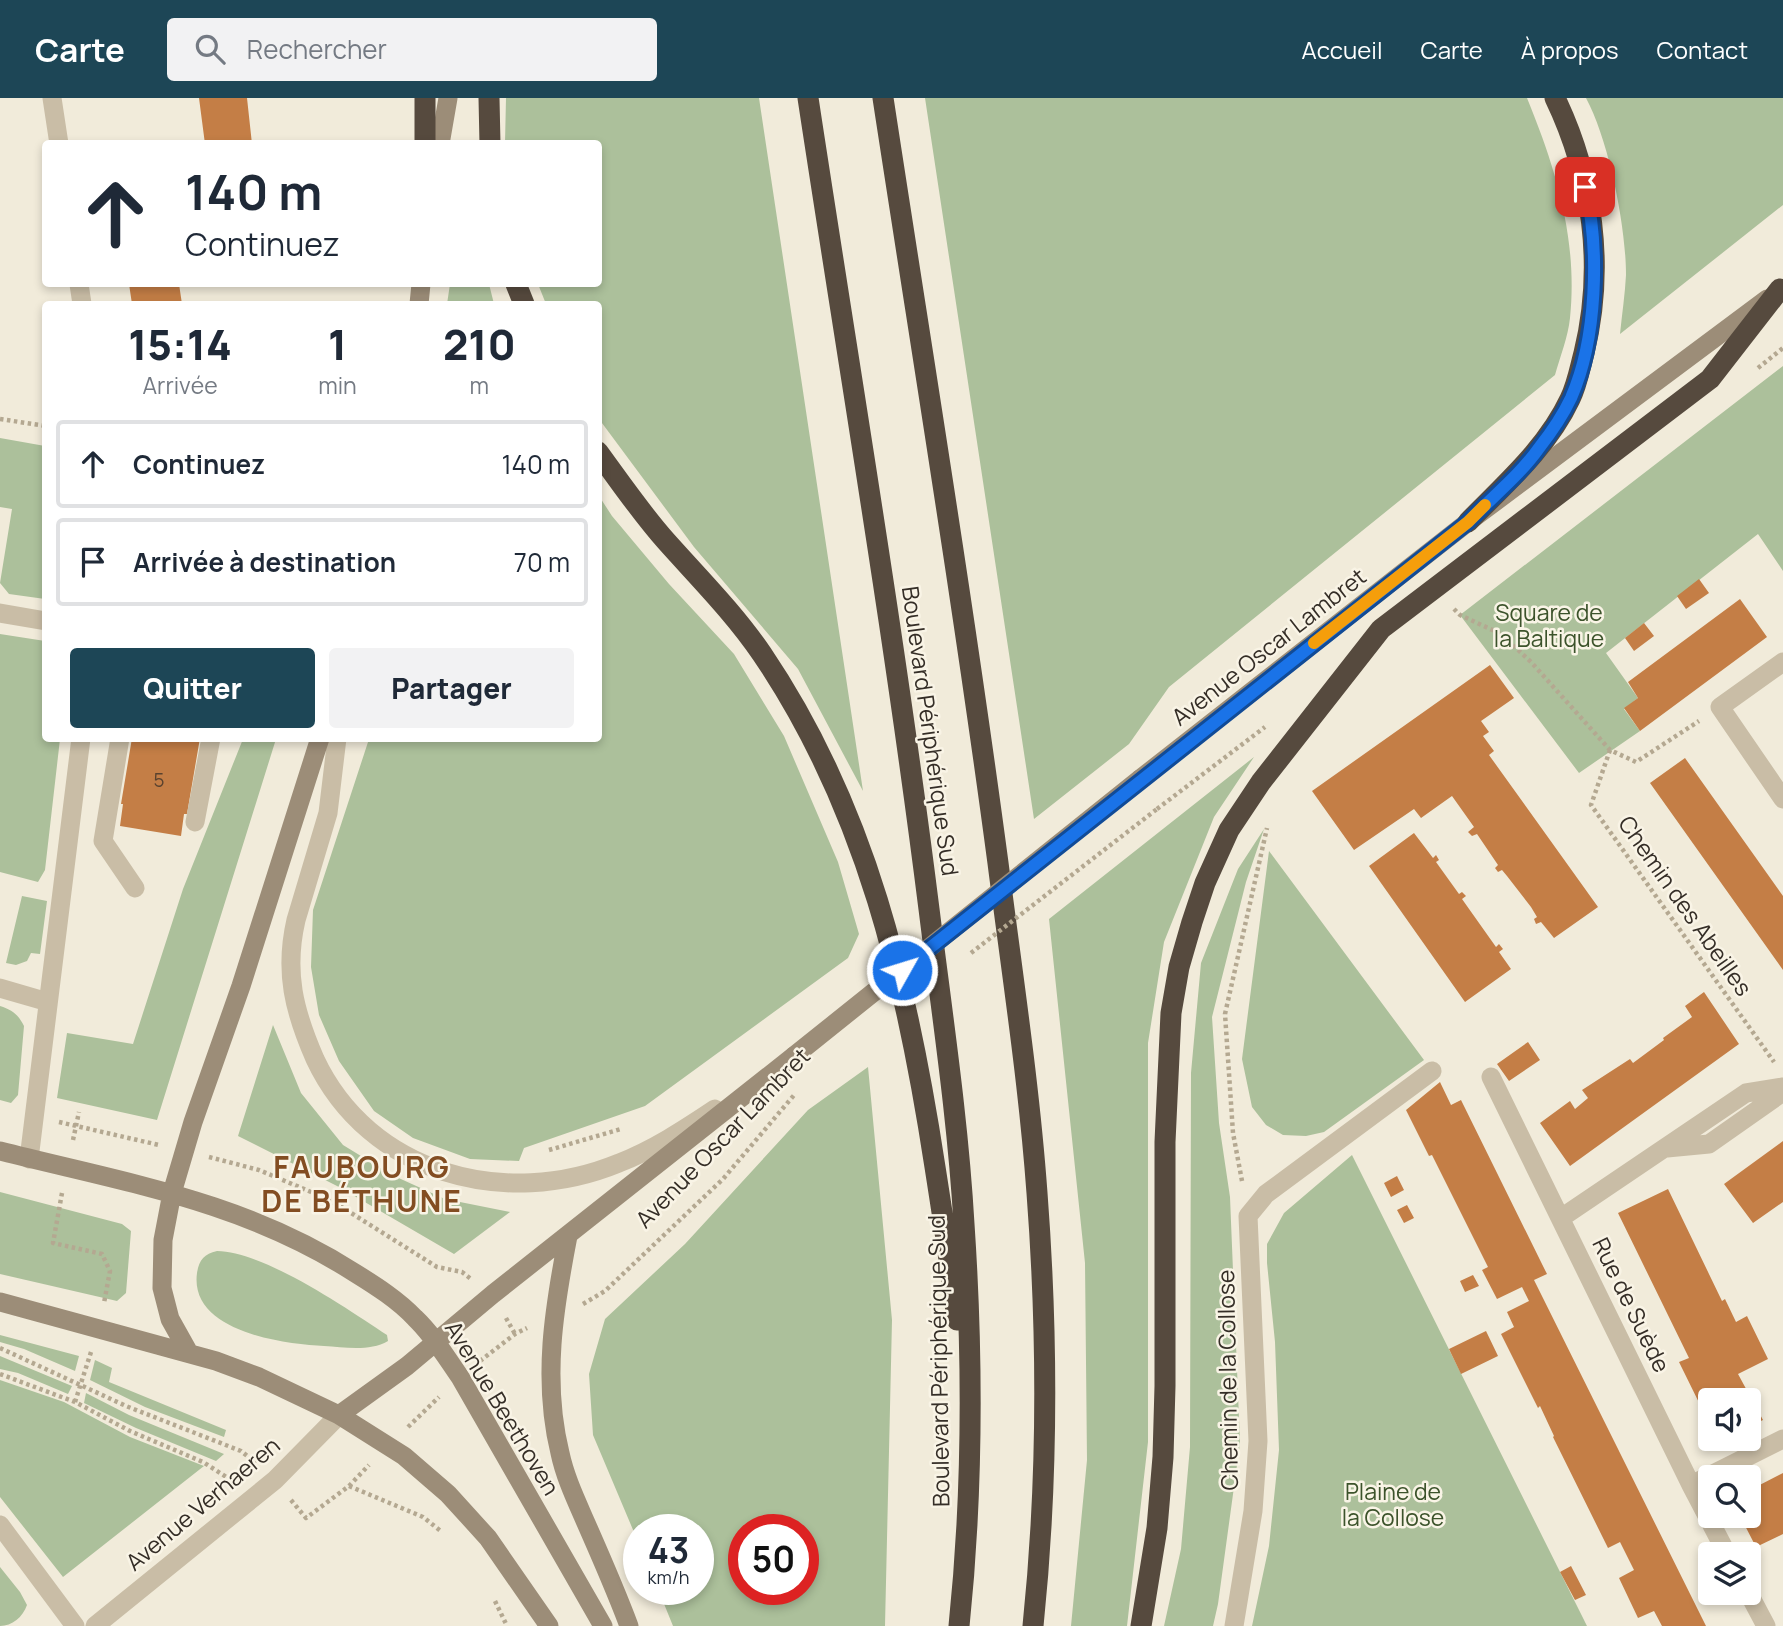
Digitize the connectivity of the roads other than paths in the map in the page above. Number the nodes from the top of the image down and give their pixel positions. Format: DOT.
graph roads {
  1 [pos="52,98"];
  2 [pos="425,98"];
  3 [pos="448,98"];
  4 [pos="489,98"];
  5 [pos="808,98"];
  6 [pos="883,98"];
  7 [pos="1555,98"];
  8 [pos="58,140"];
  9 [pos="425,140"];
  10 [pos="441,140"];
  11 [pos="490,140"];
  12 [pos="1782,288"];
  13 [pos="602,457"];
  14 [pos="1468,522"];
  15 [pos="0,613"];
  16 [pos="42,620"];
  17 [pos="1783,662"];
  18 [pos="80,742"];
  19 [pos="119,742"];
  20 [pos="210,742"];
  21 [pos="319,742"];
  22 [pos="337,742"];
  23 [pos="1783,799"];
  24 [pos="195,822"];
  25 [pos="135,888"];
  26 [pos="0,988"];
  27 [pos="48,1002"];
  28 [pos="794,1056"];
  29 [pos="1432,1071"];
  30 [pos="1491,1077"];
  31 [pos="1783,1090"];
  32 [pos="0,1151"];
  33 [pos="29,1159"];
  34 [pos="172,1193"];
  35 [pos="1561,1218"];
  36 [pos="568,1236"];
  37 [pos="0,1303"];
  38 [pos="436,1341"];
  39 [pos="189,1353"];
  40 [pos="339,1415"];
  41 [pos="1783,1439"];
  42 [pos="971,1448"];
  43 [pos="1691,1485"];
  44 [pos="0,1525"];
  45 [pos="1721,1542"];
  46 [pos="1755,1605"];
  47 [pos="75,1626"];
  48 [pos="95,1626"];
  49 [pos="550,1626"];
  50 [pos="603,1626"];
  51 [pos="629,1626"];
  52 [pos="959,1626"];
  53 [pos="1033,1626"];
  54 [pos="1141,1626"];
  55 [pos="1234,1626"];
  56 [pos="1766,1626"];
  1 -- 8 [label="street"];
  2 -- 9 [label="highway"];
  3 -- 10 [label="main road"];
  4 -- 11 [label="highway"];
  5 -- 42 [label="highway, Boulevard Périphérique Sud"];
  6 -- 53 [label="highway"];
  7 -- 14 [label="highway"];
  12 -- 14 [label="main road, Avenue Oscar Lambret"];
  12 -- 54 [label="highway"];
  13 -- 42 [label="highway"];
  14 -- 28 [label="main road, Avenue Oscar Lambret, bridge"];
  15 -- 16 [label="street"];
  17 -- 23 [label="street"];
  18 -- 27 [label="street"];
  19 -- 25 [label="street"];
  20 -- 24 [label="street"];
  21 -- 34 [label="main road"];
  22 -- 28 [label="street, Avenue Oscar Lambret"];
  26 -- 27 [label="street"];
  27 -- 33 [label="street"];
  28 -- 36 [label="main road, Avenue Oscar Lambret"];
  29 -- 55 [label="street, Chemin de la Collose"];
  30 -- 35 [label="street, Rue de Suède"];
  31 -- 35 [label="street"];
  32 -- 33 [label="main road, Avenue Beethoven"];
  33 -- 34 [label="main road, Avenue Beethoven"];
  34 -- 38 [label="main road, Avenue Beethoven"];
  34 -- 39 [label="main road"];
  35 -- 43 [label="street, Rue de Suède"];
  36 -- 38 [label="main road, Avenue Oscar Lambret"];
  36 -- 51 [label="main road, Avenue Beethoven"];
  37 -- 39 [label="main road"];
  38 -- 40 [label="main road, Avenue Oscar Lambret"];
  38 -- 50 [label="main road, Avenue Beethoven"];
  39 -- 40 [label="main road"];
  40 -- 48 [label="street, Avenue Verhaeren"];
  40 -- 49 [label="main road"];
  41 -- 43 [label="street"];
  42 -- 52 [label="highway, Boulevard Périphérique Sud"];
  43 -- 45 [label="street, Rue de Suède"];
  44 -- 47 [label="street"];
  46 -- 56 [label="street"];
}
